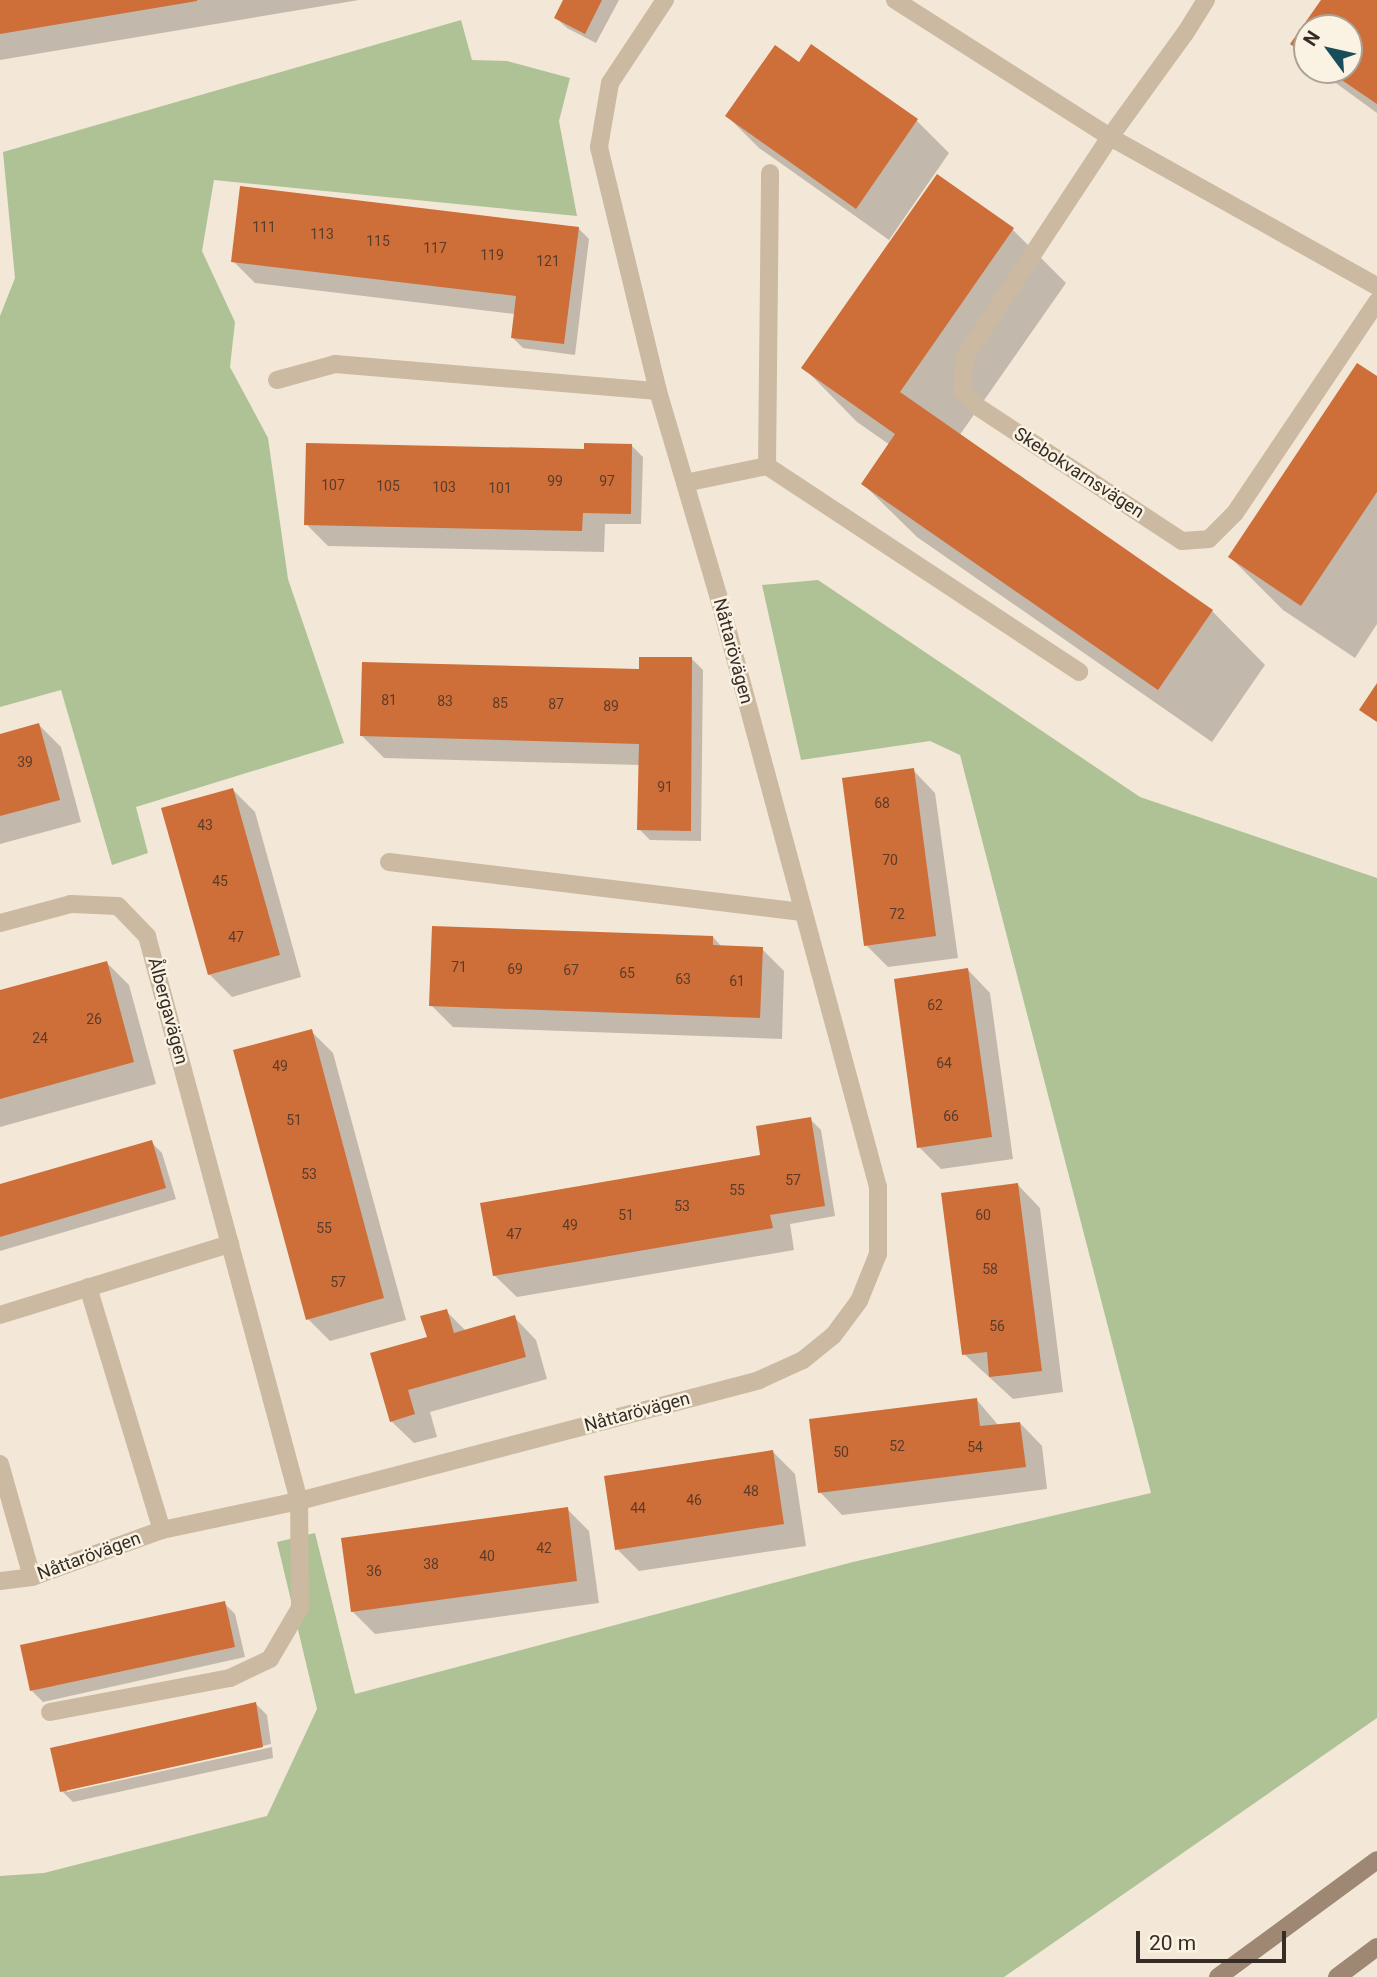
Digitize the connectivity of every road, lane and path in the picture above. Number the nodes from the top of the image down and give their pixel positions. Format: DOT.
graph roads {
  1 [pos="665,0"];
  2 [pos="895,0"];
  3 [pos="1206,0"];
  4 [pos="1110,137"];
  5 [pos="770,173"];
  6 [pos="1377,286"];
  7 [pos="1377,302"];
  8 [pos="277,380"];
  9 [pos="658,391"];
  10 [pos="766,467"];
  11 [pos="685,483"];
  12 [pos="1079,672"];
  13 [pos="389,862"];
  14 [pos="802,912"];
  15 [pos="0,923"];
  16 [pos="230,1244"];
  17 [pos="88,1287"];
  18 [pos="0,1315"];
  19 [pos="0,1464"];
  20 [pos="299,1501"];
  21 [pos="162,1530"];
  22 [pos="32,1577"];
  23 [pos="0,1581"];
  24 [pos="50,1712"];
  25 [pos="1377,1860"];
  26 [pos="1377,1947"];
  27 [pos="1218,1977"];
  28 [pos="1337,1977"];
  1 -- 9 [label="street, Nåttarövägen"];
  2 -- 4 [label="street"];
  3 -- 4 [label="street, Skebokvarnsvägen"];
  4 -- 6 [label="street"];
  4 -- 7 [label="street, Skebokvarnsvägen"];
  5 -- 10 [label="street"];
  8 -- 9 [label="street"];
  9 -- 11 [label="street, Nåttarövägen"];
  10 -- 11 [label="street"];
  10 -- 12 [label="street"];
  11 -- 14 [label="street, Nåttarövägen"];
  13 -- 14 [label="street"];
  14 -- 20 [label="street, Nåttarövägen"];
  15 -- 16 [label="street, Ålbergavägen"];
  16 -- 17 [label="street"];
  16 -- 20 [label="street, Ålbergavägen"];
  17 -- 18 [label="street"];
  17 -- 21 [label="street"];
  19 -- 22 [label="street"];
  20 -- 21 [label="street, Nåttarövägen"];
  20 -- 24 [label="street, Ålbergavägen"];
  21 -- 22 [label="street, Nåttarövägen"];
  22 -- 23 [label="street, Nåttarövägen"];
  25 -- 27 [label="main road"];
  26 -- 28 [label="main road"];
}
